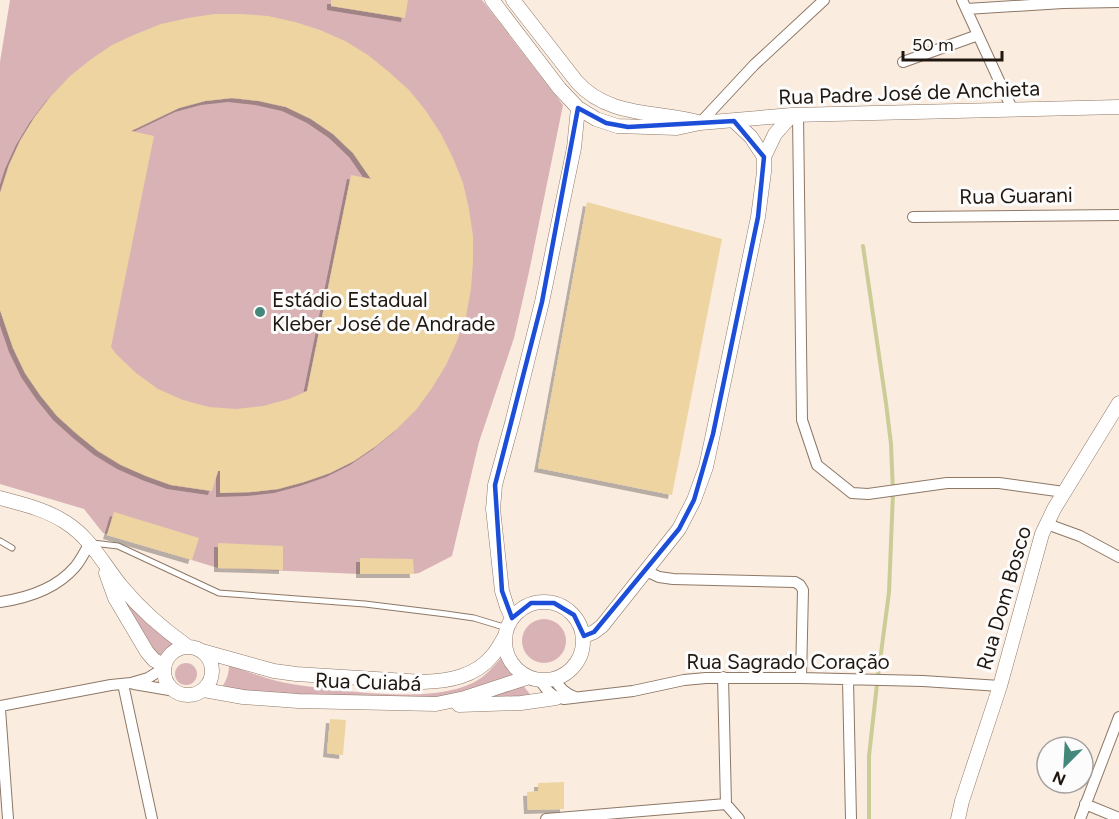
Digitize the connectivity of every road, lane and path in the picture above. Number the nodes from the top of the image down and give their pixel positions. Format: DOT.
graph roads {
  1 [pos="492,0"];
  2 [pos="513,0"];
  3 [pos="824,0"];
  4 [pos="1063,1"];
  5 [pos="1119,2"];
  6 [pos="964,5"];
  7 [pos="978,35"];
  8 [pos="903,62"];
  9 [pos="1119,107"];
  10 [pos="578,108"];
  11 [pos="1013,111"];
  12 [pos="795,115"];
  13 [pos="734,121"];
  14 [pos="700,123"];
  15 [pos="764,157"];
  16 [pos="1119,215"];
  17 [pos="914,217"];
  18 [pos="1119,403"];
  19 [pos="1064,492"];
  20 [pos="0,498"];
  21 [pos="1047,524"];
  22 [pos="0,541"];
  23 [pos="90,543"];
  24 [pos="12,548"];
  25 [pos="1119,557"];
  26 [pos="103,562"];
  27 [pos="646,571"];
  28 [pos="0,602"];
  29 [pos="508,627"];
  30 [pos="584,636"];
  31 [pos="187,646"];
  32 [pos="202,651"];
  33 [pos="164,667"];
  34 [pos="723,677"];
  35 [pos="801,678"];
  36 [pos="541,679"];
  37 [pos="848,680"];
  38 [pos="127,684"];
  39 [pos="1000,686"];
  40 [pos="204,690"];
  41 [pos="175,691"];
  42 [pos="556,698"];
  43 [pos="578,699"];
  44 [pos="436,704"];
  45 [pos="0,707"];
  46 [pos="1119,717"];
  47 [pos="726,804"];
  48 [pos="1086,804"];
  49 [pos="668,814"];
  50 [pos="1119,818"];
  51 [pos="8,819"];
  52 [pos="152,819"];
  53 [pos="546,819"];
  54 [pos="739,819"];
  55 [pos="851,819"];
  56 [pos="958,819"];
  57 [pos="1080,819"];
  1 -- 10 [label="street"];
  2 -- 14 [label="street"];
  3 -- 14 [label="street"];
  4 -- 5 [label="street"];
  4 -- 6 [label="street"];
  6 -- 7 [label="street"];
  7 -- 8 [label="street"];
  7 -- 11 [label="street"];
  9 -- 11 [label="street, Rua Padre José de Anchieta"];
  10 -- 14 [label="street"];
  10 -- 29 [label="street"];
  11 -- 12 [label="street, Rua Padre José de Anchieta"];
  12 -- 13 [label="street, Rua Padre José de Anchieta"];
  12 -- 15 [label="street"];
  12 -- 19 [label="street"];
  13 -- 14 [label="street, Rua Padre José de Anchieta"];
  13 -- 15 [label="street"];
  15 -- 27 [label="street"];
  16 -- 17 [label="street, Rua Guarani"];
  18 -- 19 [label="street, Rua Dom Bosco"];
  19 -- 21 [label="street, Rua Dom Bosco"];
  20 -- 23 [label="street"];
  21 -- 25 [label="street"];
  21 -- 39 [label="street, Rua Dom Bosco"];
  22 -- 24 [label="lane"];
  23 -- 26 [label="street"];
  23 -- 28 [label="street"];
  23 -- 29 [label="lane"];
  26 -- 31 [label="street"];
  26 -- 33 [label="street"];
  27 -- 30 [label="street"];
  27 -- 35 [label="street"];
  29 -- 30 [label="street"];
  29 -- 32 [label="street, Rua Cuiabá"];
  29 -- 36 [label="street"];
  30 -- 36 [label="street"];
  31 -- 32 [label="street"];
  31 -- 33 [label="street"];
  32 -- 40 [label="street"];
  33 -- 38 [label="street"];
  33 -- 41 [label="street"];
  34 -- 35 [label="street, Rua Sagrado Coração"];
  34 -- 43 [label="street, Rua Sagrado Coração"];
  34 -- 47 [label="street"];
  35 -- 37 [label="street, Rua Sagrado Coração"];
  36 -- 42 [label="street"];
  36 -- 43 [label="street"];
  36 -- 44 [label="street, Rua Cuiabá"];
  37 -- 39 [label="street, Rua Sagrado Coração"];
  37 -- 55 [label="street"];
  38 -- 41 [label="street"];
  38 -- 45 [label="street"];
  38 -- 52 [label="street"];
  39 -- 56 [label="street, Rua Dom Bosco"];
  40 -- 41 [label="street"];
  40 -- 44 [label="street, Rua Cuiabá"];
  42 -- 43 [label="street, Rua Sagrado Coração"];
  42 -- 44 [label="street"];
  45 -- 51 [label="street"];
  46 -- 48 [label="street"];
  47 -- 49 [label="street"];
  47 -- 54 [label="street"];
  48 -- 50 [label="street"];
  48 -- 57 [label="street"];
  49 -- 53 [label="street"];
}
